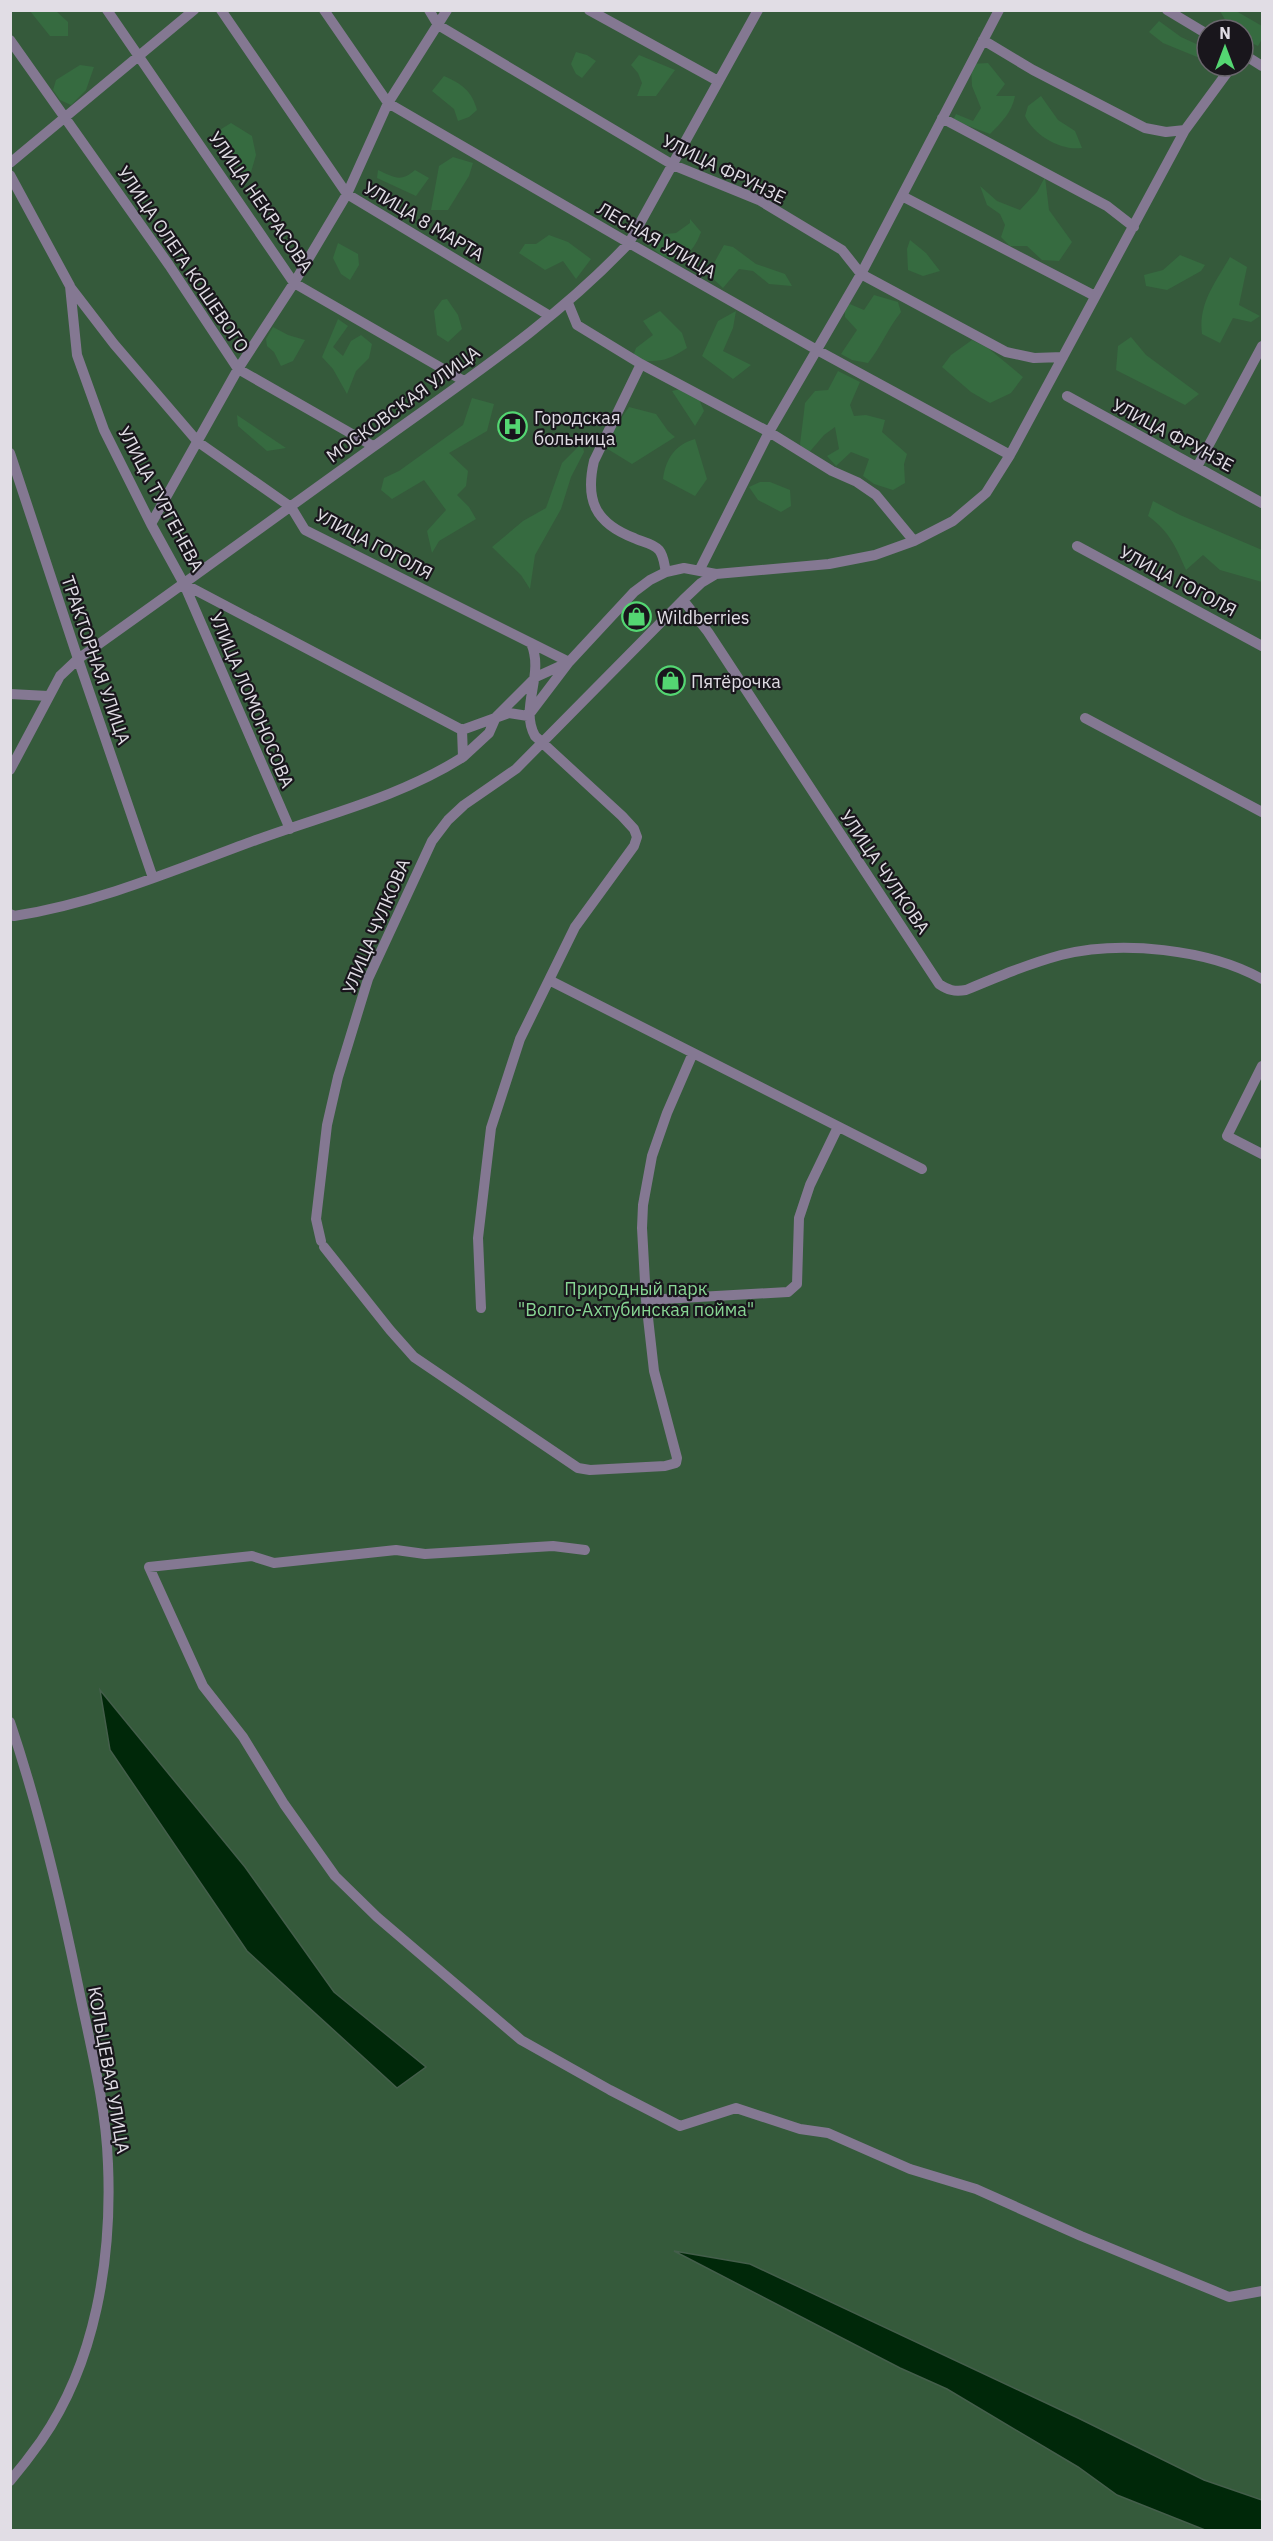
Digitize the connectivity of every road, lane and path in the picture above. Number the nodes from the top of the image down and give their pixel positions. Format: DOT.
graph roads {
  1 [pos="107,10"];
  2 [pos="194,10"];
  3 [pos="221,10"];
  4 [pos="324,10"];
  5 [pos="429,10"];
  6 [pos="447,10"];
  7 [pos="589,10"];
  8 [pos="758,10"];
  9 [pos="999,10"];
  10 [pos="1167,10"];
  11 [pos="438,25"];
  12 [pos="1195,27"];
  13 [pos="10,40"];
  14 [pos="983,40"];
  15 [pos="139,56"];
  16 [pos="1223,78"];
  17 [pos="718,81"];
  18 [pos="388,103"];
  19 [pos="65,117"];
  20 [pos="942,118"];
  21 [pos="1185,130"];
  22 [pos="10,163"];
  23 [pos="673,165"];
  24 [pos="10,175"];
  25 [pos="347,194"];
  26 [pos="902,196"];
  27 [pos="1134,227"];
  28 [pos="628,243"];
  29 [pos="861,274"];
  30 [pos="294,283"];
  31 [pos="70,286"];
  32 [pos="1095,296"];
  33 [pos="568,303"];
  34 [pos="550,316"];
  35 [pos="1263,346"];
  36 [pos="817,350"];
  37 [pos="1062,357"];
  38 [pos="641,364"];
  39 [pos="238,369"];
  40 [pos="464,381"];
  41 [pos="1067,396"];
  42 [pos="769,432"];
  43 [pos="198,442"];
  44 [pos="373,446"];
  45 [pos="10,453"];
  46 [pos="1010,455"];
  47 [pos="1197,467"];
  48 [pos="1263,502"];
  49 [pos="291,507"];
  50 [pos="151,524"];
  51 [pos="914,541"];
  52 [pos="1077,546"];
  53 [pos="700,569"];
  54 [pos="666,572"];
  55 [pos="716,574"];
  56 [pos="184,584"];
  57 [pos="683,600"];
  58 [pos="531,643"];
  59 [pos="1263,646"];
  60 [pos="78,659"];
  61 [pos="569,662"];
  62 [pos="536,677"];
  63 [pos="10,694"];
  64 [pos="48,696"];
  65 [pos="528,716"];
  66 [pos="496,717"];
  67 [pos="1085,717"];
  68 [pos="462,730"];
  69 [pos="544,743"];
  70 [pos="463,757"];
  71 [pos="10,770"];
  72 [pos="1263,812"];
  73 [pos="290,829"];
  74 [pos="153,878"];
  75 [pos="10,914"];
  76 [pos="1263,979"];
  77 [pos="549,980"];
  78 [pos="693,1053"];
  79 [pos="1263,1066"];
  80 [pos="838,1126"];
  81 [pos="1263,1154"];
  82 [pos="922,1169"];
  83 [pos="646,1300"];
  84 [pos="481,1308"];
  85 [pos="585,1550"];
  86 [pos="10,1722"];
  87 [pos="1263,2291"];
  88 [pos="10,2481"];
  1 -- 15 [label="street, УЛИЦА НЕКРАСОВА"];
  2 -- 15 [label="street"];
  3 -- 25 [label="street, УЛИЦА 8 МАРТА"];
  4 -- 18 [label="street, ЛЕСНАЯ УЛИЦА"];
  5 -- 11 [label="street"];
  6 -- 11 [label="street"];
  7 -- 17 [label="street"];
  8 -- 17 [label="street, МОСКОВСКАЯ УЛИЦА"];
  9 -- 14 [label="street"];
  10 -- 12 [label="street"];
  11 -- 18 [label="street"];
  11 -- 23 [label="street, УЛИЦА ФРУНЗЕ"];
  13 -- 19 [label="street, УЛИЦА ОЛЕГА КОШЕВОГО"];
  14 -- 20 [label="street"];
  14 -- 21 [label="street"];
  15 -- 19 [label="street"];
  15 -- 30 [label="street, УЛИЦА НЕКРАСОВА"];
  16 -- 21 [label="street"];
  17 -- 23 [label="street, МОСКОВСКАЯ УЛИЦА"];
  18 -- 25 [label="street"];
  18 -- 28 [label="street, ЛЕСНАЯ УЛИЦА"];
  19 -- 22 [label="street"];
  19 -- 39 [label="street, УЛИЦА ОЛЕГА КОШЕВОГО"];
  20 -- 26 [label="street"];
  20 -- 27 [label="street"];
  21 -- 27 [label="street"];
  23 -- 28 [label="street, МОСКОВСКАЯ УЛИЦА"];
  23 -- 29 [label="street, УЛИЦА ФРУНЗЕ"];
  24 -- 31 [label="street, УЛИЦА ТУРГЕНЕВА"];
  25 -- 30 [label="street"];
  25 -- 34 [label="street, УЛИЦА 8 МАРТА"];
  26 -- 29 [label="street"];
  26 -- 32 [label="street"];
  27 -- 32 [label="street"];
  28 -- 33 [label="street, МОСКОВСКАЯ УЛИЦА"];
  28 -- 36 [label="street, ЛЕСНАЯ УЛИЦА"];
  29 -- 36 [label="street"];
  29 -- 37 [label="street, УЛИЦА ФРУНЗЕ"];
  30 -- 39 [label="street"];
  30 -- 40 [label="street, УЛИЦА НЕКРАСОВА"];
  31 -- 43 [label="street, УЛИЦА ГОГОЛЯ"];
  31 -- 50 [label="street, УЛИЦА ТУРГЕНЕВА"];
  32 -- 37 [label="street"];
  33 -- 34 [label="street, МОСКОВСКАЯ УЛИЦА"];
  33 -- 38 [label="street"];
  34 -- 40 [label="street, МОСКОВСКАЯ УЛИЦА"];
  35 -- 47 [label="street"];
  36 -- 42 [label="street"];
  36 -- 46 [label="street, ЛЕСНАЯ УЛИЦА"];
  37 -- 46 [label="street"];
  38 -- 42 [label="street"];
  38 -- 54 [label="street"];
  39 -- 43 [label="street"];
  39 -- 44 [label="street, УЛИЦА ОЛЕГА КОШЕВОГО"];
  40 -- 44 [label="street, МОСКОВСКАЯ УЛИЦА"];
  41 -- 47 [label="street, УЛИЦА ФРУНЗЕ"];
  42 -- 51 [label="street"];
  42 -- 53 [label="street"];
  43 -- 49 [label="street, УЛИЦА ГОГОЛЯ"];
  43 -- 50 [label="street"];
  44 -- 49 [label="street, МОСКОВСКАЯ УЛИЦА"];
  45 -- 60 [label="street, ТРАКТОРНАЯ УЛИЦА"];
  46 -- 51 [label="street"];
  47 -- 48 [label="street, УЛИЦА ФРУНЗЕ"];
  49 -- 56 [label="street, МОСКОВСКАЯ УЛИЦА"];
  49 -- 58 [label="street, УЛИЦА ГОГОЛЯ"];
  50 -- 56 [label="street, УЛИЦА ТУРГЕНЕВА"];
  51 -- 55 [label="street"];
  52 -- 59 [label="street, УЛИЦА ГОГОЛЯ"];
  53 -- 54 [label="street"];
  53 -- 55 [label="street"];
  54 -- 61 [label="street"];
  55 -- 57 [label="street, УЛИЦА ЧУЛКОВА"];
  56 -- 60 [label="street, МОСКОВСКАЯ УЛИЦА"];
  56 -- 68 [label="street, УЛИЦА ТУРГЕНЕВА"];
  56 -- 73 [label="street, УЛИЦА ЛОМОНОСОВА"];
  57 -- 69 [label="street, УЛИЦА ЧУЛКОВА"];
  57 -- 76 [label="street, УЛИЦА ЧУЛКОВА"];
  58 -- 61 [label="street, УЛИЦА ГОГОЛЯ"];
  58 -- 62 [label="street"];
  60 -- 64 [label="street, МОСКОВСКАЯ УЛИЦА"];
  60 -- 74 [label="street, ТРАКТОРНАЯ УЛИЦА"];
  61 -- 62 [label="street"];
  61 -- 65 [label="street"];
  62 -- 65 [label="street"];
  62 -- 66 [label="street"];
  63 -- 64 [label="street"];
  64 -- 71 [label="street, МОСКОВСКАЯ УЛИЦА"];
  65 -- 66 [label="street"];
  65 -- 69 [label="street"];
  66 -- 68 [label="street"];
  66 -- 70 [label="street"];
  67 -- 72 [label="street"];
  68 -- 70 [label="street"];
  69 -- 77 [label="street"];
  69 -- 83 [label="street, УЛИЦА ЧУЛКОВА"];
  70 -- 73 [label="street"];
  73 -- 74 [label="street"];
  74 -- 75 [label="street"];
  77 -- 78 [label="street"];
  77 -- 84 [label="street"];
  78 -- 80 [label="street"];
  78 -- 83 [label="street"];
  79 -- 81 [label="street"];
  80 -- 82 [label="street"];
  80 -- 83 [label="street"];
  85 -- 87 [label="street"];
  86 -- 88 [label="street, КОЛЬЦЕВАЯ УЛИЦА"];
}
